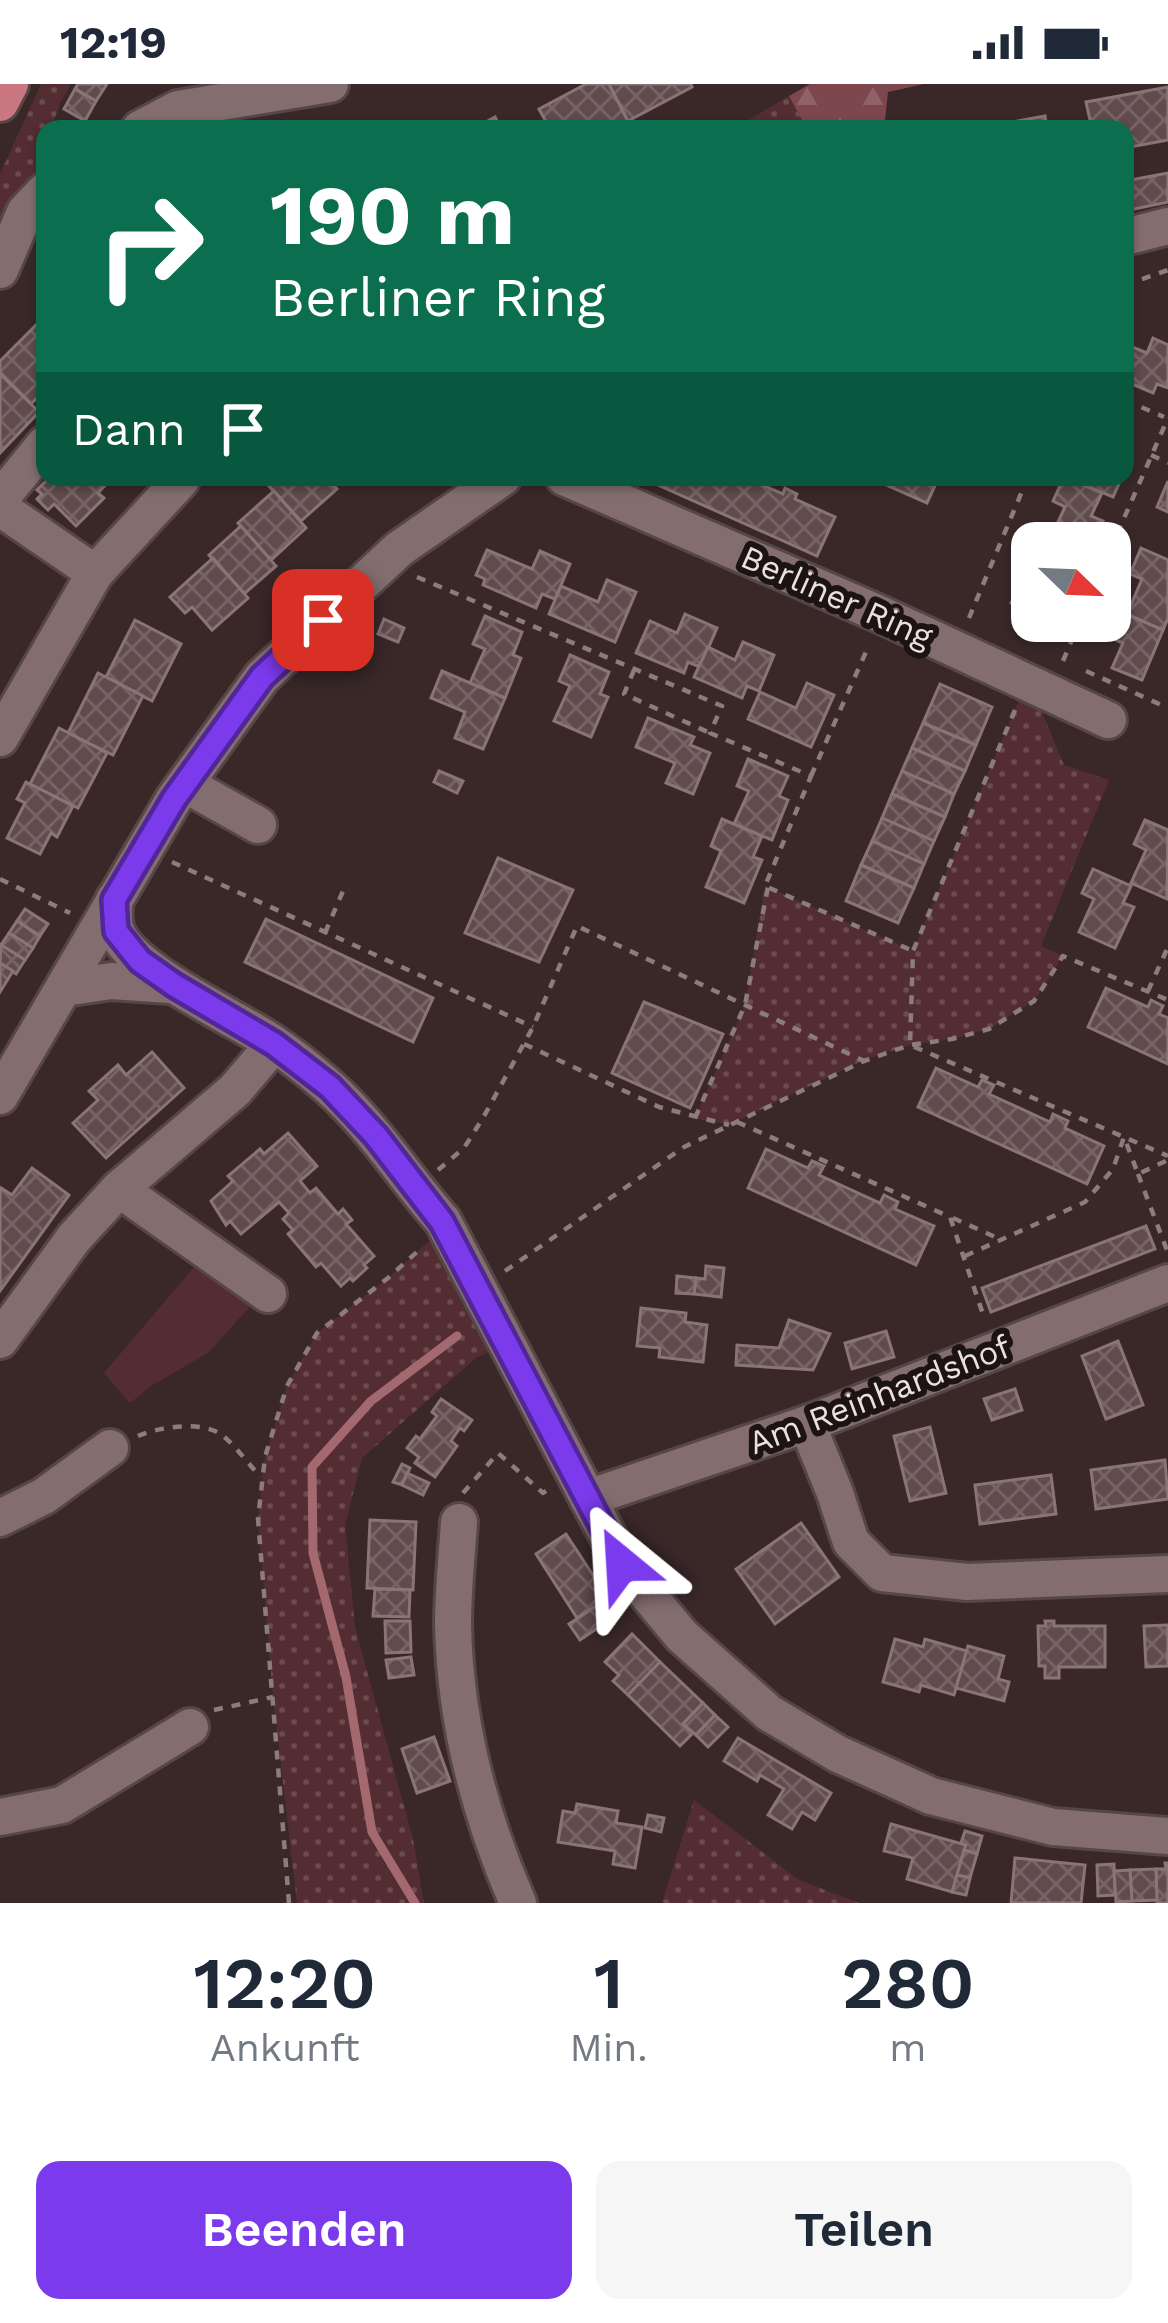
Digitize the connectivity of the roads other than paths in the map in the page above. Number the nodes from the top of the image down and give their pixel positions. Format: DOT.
graph roads {
  1 [pos="10,84"];
  2 [pos="330,84"];
  3 [pos="177,96"];
  4 [pos="0,103"];
  5 [pos="150,120"];
  6 [pos="36,200"];
  7 [pos="1168,226"];
  8 [pos="1134,235"];
  9 [pos="0,270"];
  10 [pos="36,456"];
  11 [pos="175,486"];
  12 [pos="489,486"];
  13 [pos="585,486"];
  14 [pos="0,504"];
  15 [pos="95,573"];
  16 [pos="1108,720"];
  17 [pos="0,738"];
  18 [pos="185,784"];
  19 [pos="258,825"];
  20 [pos="106,914"];
  21 [pos="174,985"];
  22 [pos="64,988"];
  23 [pos="274,1044"];
  24 [pos="0,1096"];
  25 [pos="119,1189"];
  26 [pos="1168,1283"];
  27 [pos="268,1294"];
  28 [pos="0,1340"];
  29 [pos="807,1424"];
  30 [pos="110,1448"];
  31 [pos="571,1492"];
  32 [pos="0,1518"];
  33 [pos="459,1522"];
  34 [pos="1168,1574"];
  35 [pos="190,1727"];
  36 [pos="0,1817"];
  37 [pos="1168,1836"];
  38 [pos="518,1903"];
  1 -- 4 [label="main road"];
  2 -- 3 [label="street"];
  3 -- 5 [label="street"];
  6 -- 9 [label="street"];
  7 -- 8 [label="street"];
  10 -- 14 [label="street"];
  11 -- 15 [label="street"];
  12 -- 18 [label="street"];
  13 -- 16 [label="street, Berliner Ring"];
  14 -- 15 [label="street"];
  15 -- 17 [label="street"];
  18 -- 19 [label="street"];
  18 -- 20 [label="street"];
  20 -- 21 [label="street"];
  20 -- 22 [label="street"];
  21 -- 22 [label="street"];
  21 -- 23 [label="street"];
  22 -- 24 [label="street"];
  23 -- 25 [label="street"];
  23 -- 31 [label="street"];
  25 -- 27 [label="street"];
  25 -- 28 [label="street"];
  26 -- 29 [label="street, Am Reinhardshof"];
  29 -- 31 [label="street, Am Reinhardshof"];
  29 -- 34 [label="street"];
  30 -- 32 [label="street"];
  31 -- 37 [label="street"];
  33 -- 38 [label="street"];
  35 -- 36 [label="street"];
}
